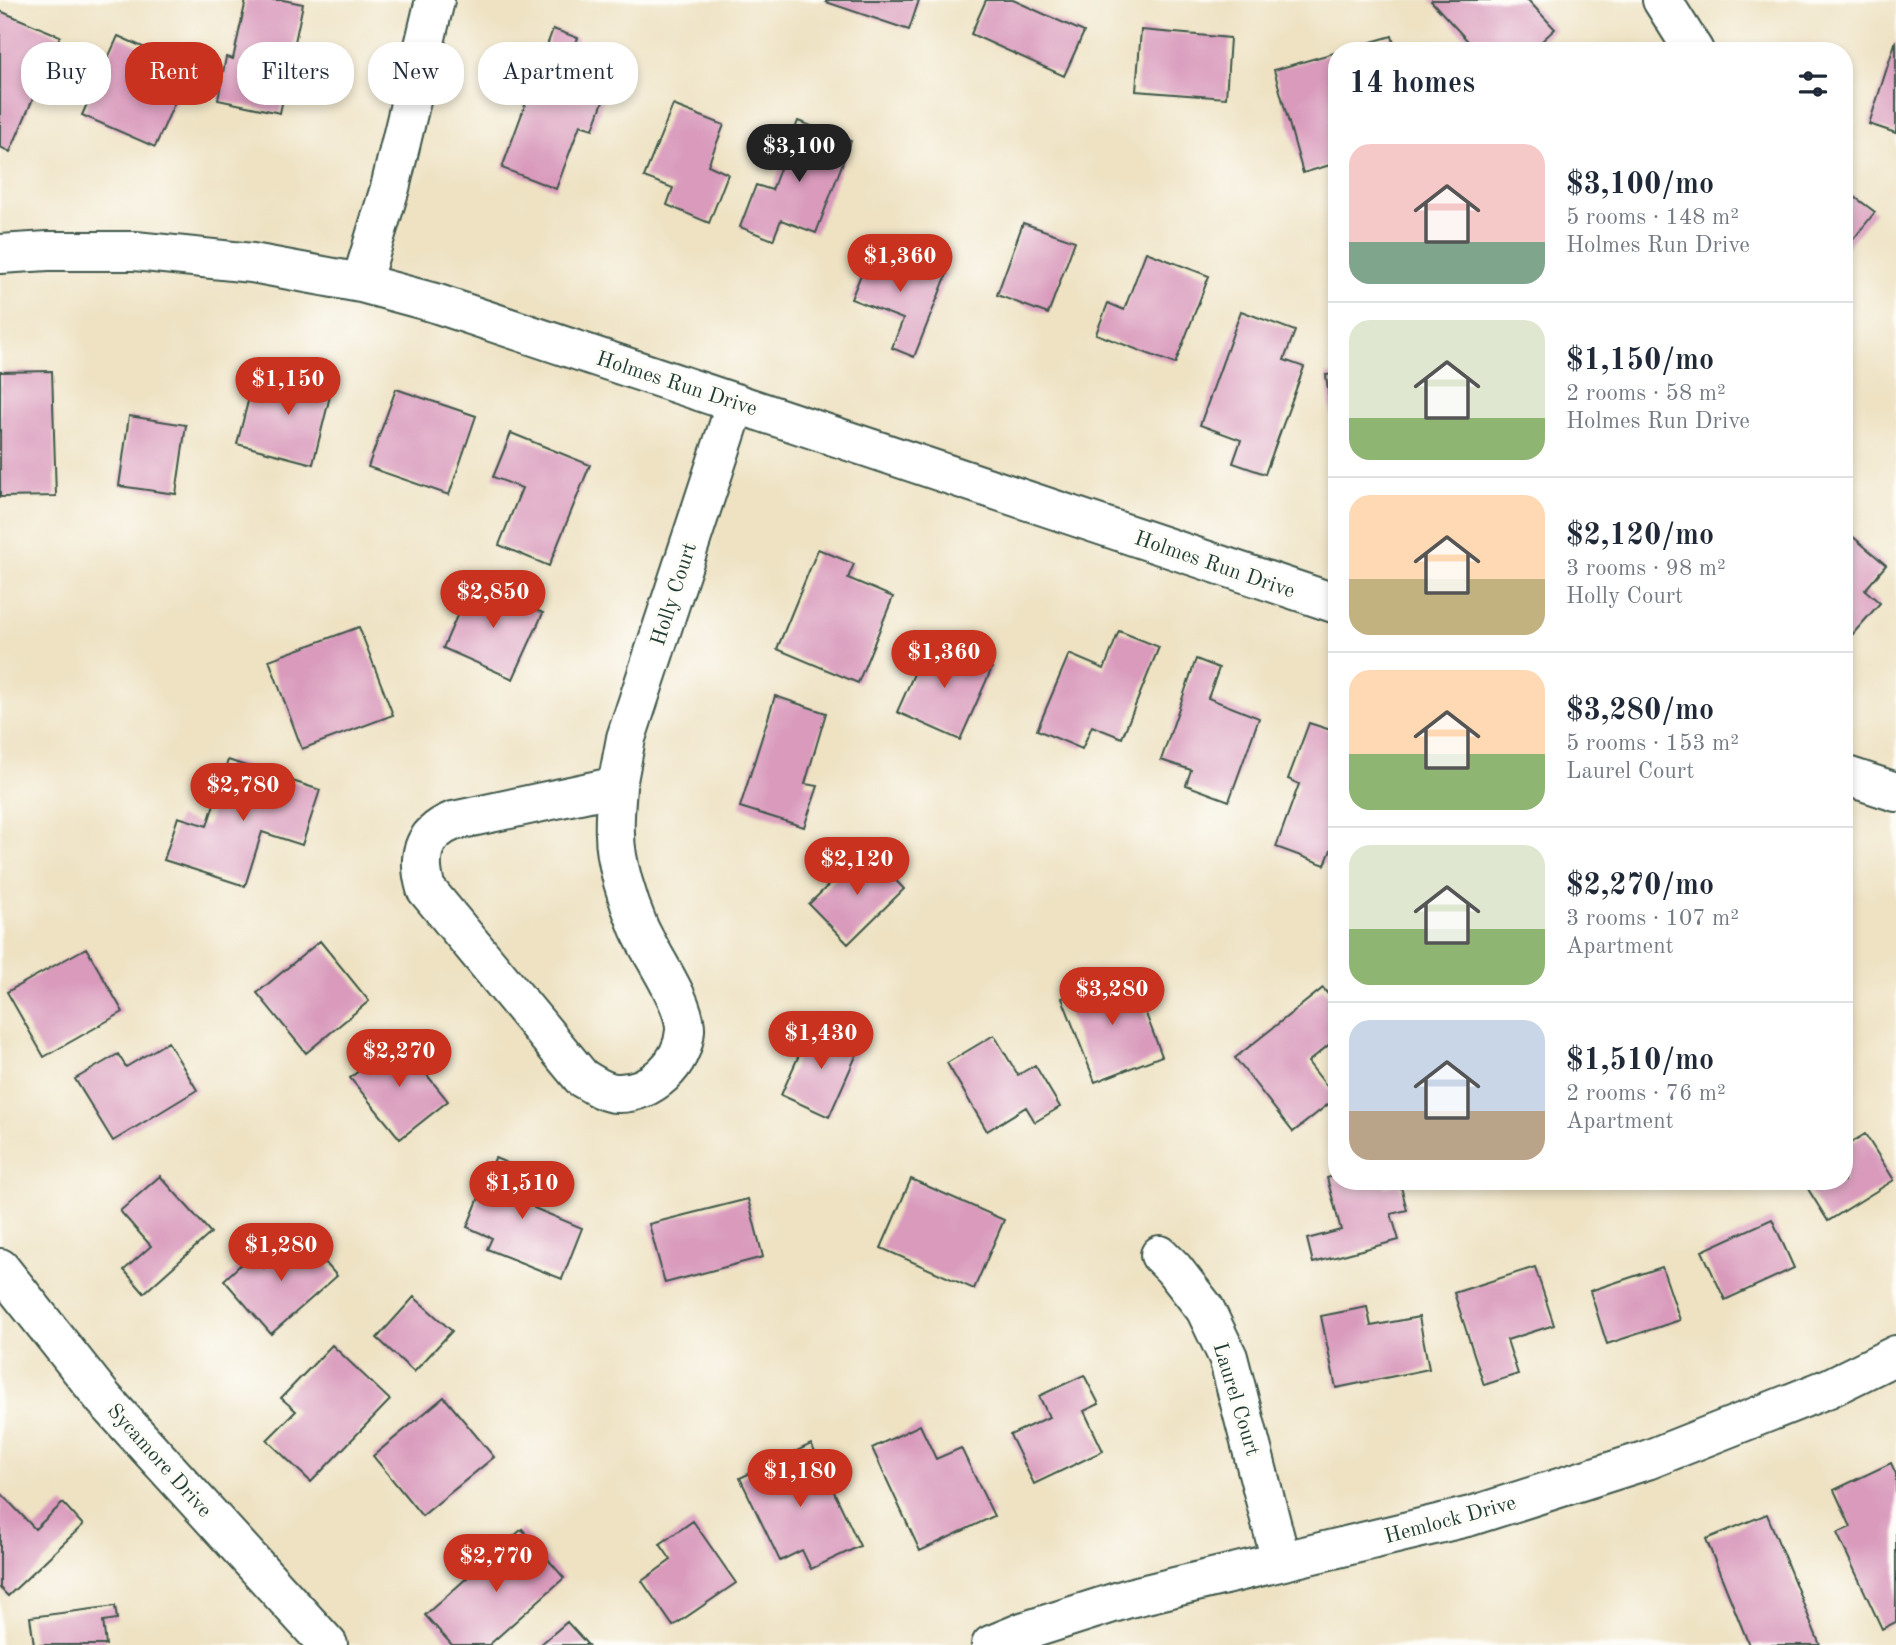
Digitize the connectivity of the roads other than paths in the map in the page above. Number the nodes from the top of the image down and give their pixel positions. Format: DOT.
graph roads {
  1 [pos="435,0"];
  2 [pos="1662,0"];
  3 [pos="1688,42"];
  4 [pos="0,254"];
  5 [pos="361,283"];
  6 [pos="736,403"];
  7 [pos="1328,601"];
  8 [pos="1853,778"];
  9 [pos="617,786"];
  10 [pos="1896,792"];
  11 [pos="1160,1255"];
  12 [pos="0,1268"];
  13 [pos="1896,1355"];
  14 [pos="1281,1560"];
  15 [pos="327,1645"];
  16 [pos="991,1645"];
  1 -- 5 [label="street"];
  2 -- 3 [label="street"];
  4 -- 5 [label="street, Holmes Run Drive"];
  5 -- 6 [label="street, Holmes Run Drive"];
  6 -- 7 [label="street, Holmes Run Drive"];
  6 -- 9 [label="street, Holly Court"];
  8 -- 10 [label="street"];
  9 -- 9 [label="street, Holly Court"];
  11 -- 14 [label="street, Laurel Court"];
  12 -- 15 [label="street, Sycamore Drive"];
  13 -- 14 [label="street, Hemlock Drive"];
  14 -- 16 [label="street, Hemlock Drive"];
}
